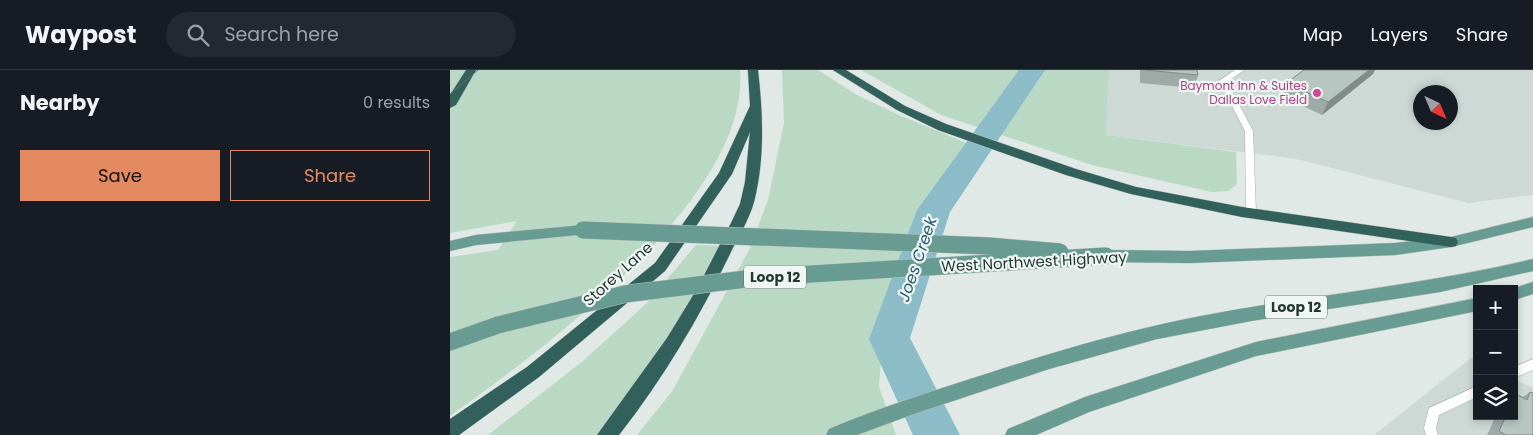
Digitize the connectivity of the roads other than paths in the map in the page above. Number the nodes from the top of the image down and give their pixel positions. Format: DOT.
graph roads {
  1 [pos="470,70"];
  2 [pos="753,70"];
  3 [pos="838,70"];
  4 [pos="1240,70"];
  5 [pos="450,105"];
  6 [pos="756,105"];
  7 [pos="1251,213"];
  8 [pos="1533,222"];
  9 [pos="1451,242"];
  10 [pos="450,246"];
  11 [pos="1106,256"];
  12 [pos="1533,265"];
  13 [pos="1533,288"];
  14 [pos="1518,293"];
  15 [pos="1473,305"];
  16 [pos="450,342"];
  17 [pos="1533,364"];
  18 [pos="1518,371"];
  19 [pos="1473,393"];
  20 [pos="450,430"];
  21 [pos="607,435"];
  22 [pos="836,435"];
  23 [pos="1015,435"];
  24 [pos="1432,435"];
  1 -- 5 [label="highway"];
  2 -- 6 [label="highway, Storey Lane"];
  3 -- 7 [label="highway"];
  4 -- 7 [label="lane"];
  6 -- 20 [label="highway, Storey Lane"];
  6 -- 21 [label="highway"];
  7 -- 9 [label="highway"];
  8 -- 9 [label="main road, West Northwest Highway / Loop 12"];
  9 -- 11 [label="main road, West Northwest Highway / Loop 12"];
  10 -- 11 [label="main road, bridge"];
  11 -- 16 [label="main road, West Northwest Highway / Loop 12, bridge"];
  12 -- 22 [label="main road, Loop 12"];
  13 -- 14 [label="main road"];
  15 -- 23 [label="main road"];
  17 -- 18 [label="lane"];
  19 -- 24 [label="lane"];
}
